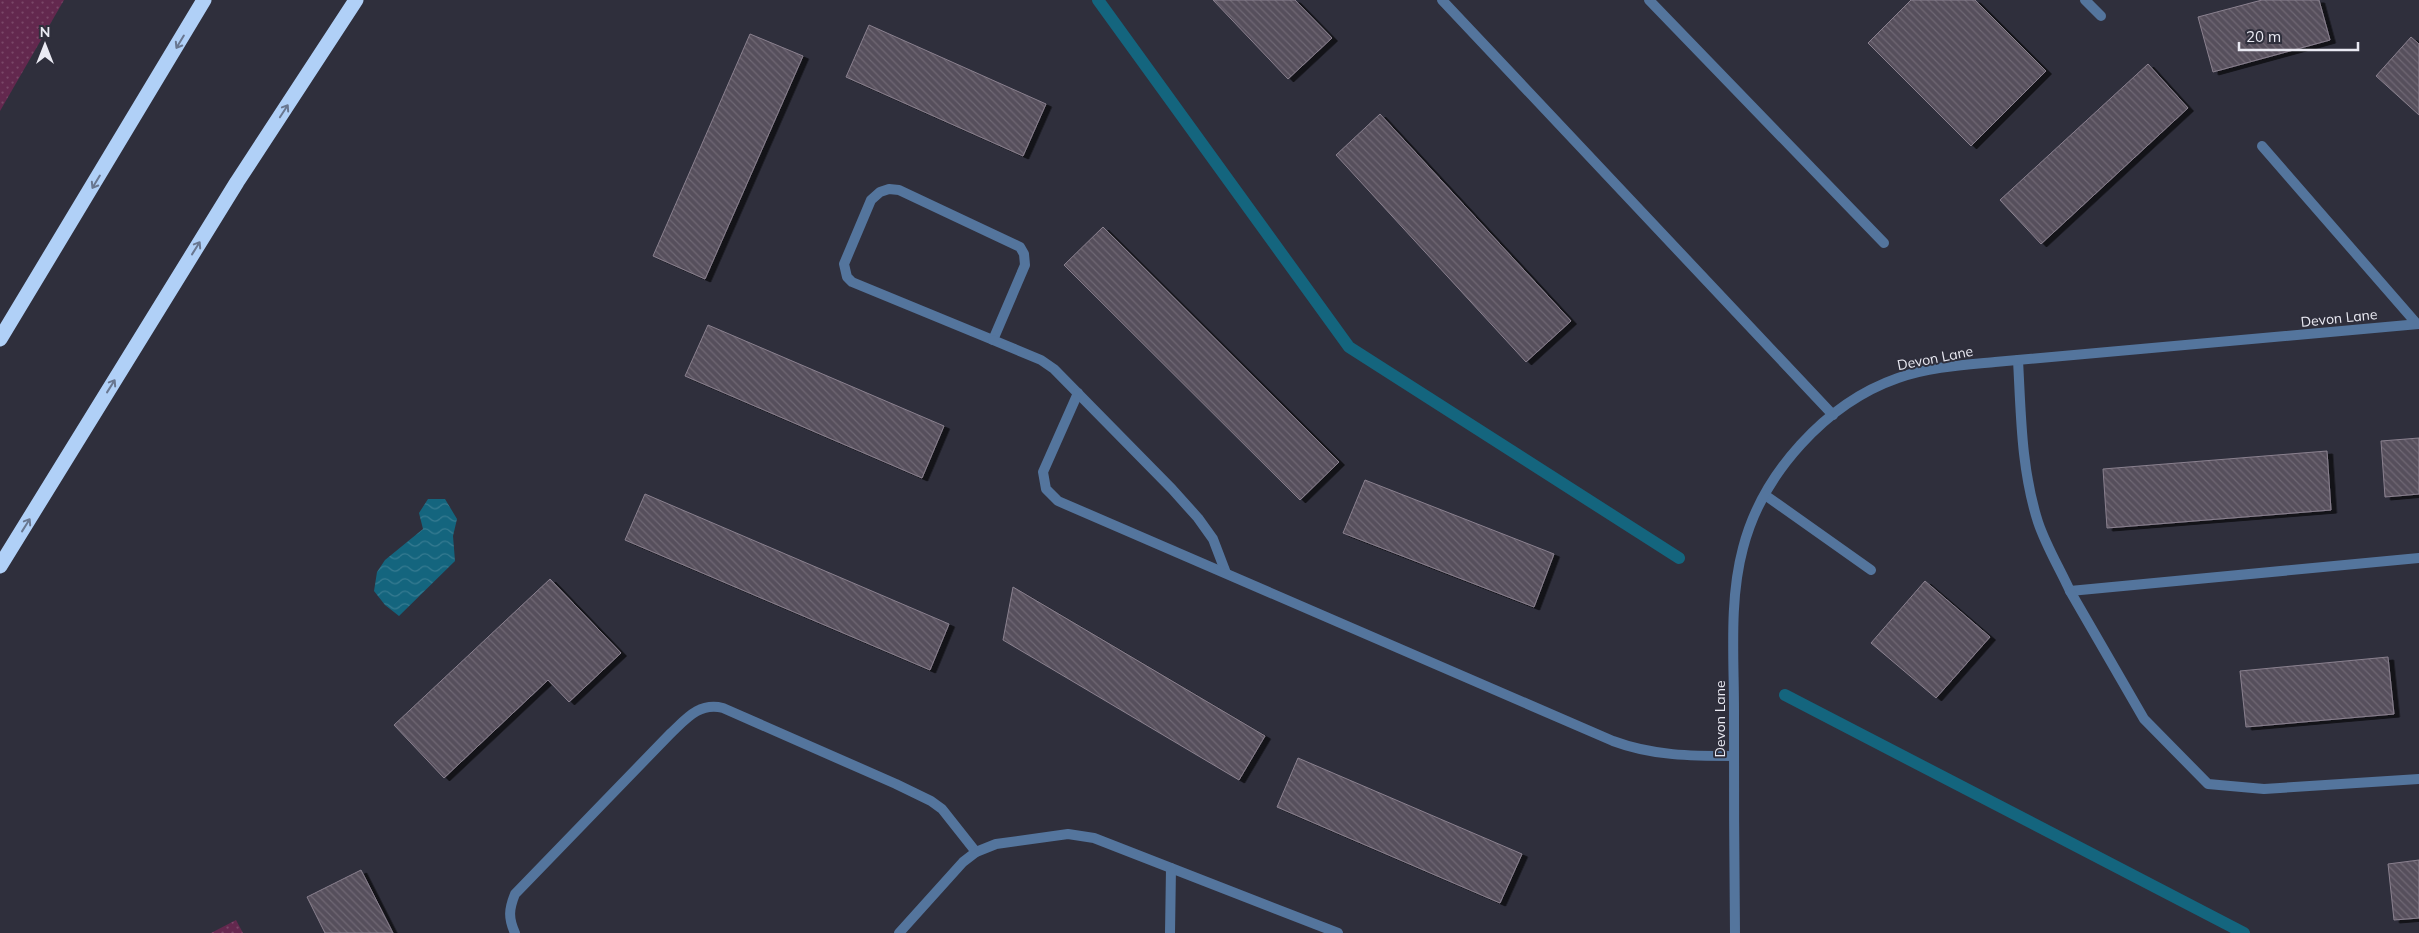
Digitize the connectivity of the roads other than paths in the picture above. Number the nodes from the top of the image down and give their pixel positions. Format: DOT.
graph roads {
  1 [pos="204,0"];
  2 [pos="356,0"];
  3 [pos="1442,0"];
  4 [pos="1650,0"];
  5 [pos="2085,0"];
  6 [pos="2101,16"];
  7 [pos="2262,146"];
  8 [pos="1884,243"];
  9 [pos="2418,324"];
  10 [pos="0,340"];
  11 [pos="993,340"];
  12 [pos="2018,360"];
  13 [pos="1078,393"];
  14 [pos="1833,415"];
  15 [pos="1765,495"];
  16 [pos="2419,558"];
  17 [pos="0,566"];
  18 [pos="1871,570"];
  19 [pos="1226,573"];
  20 [pos="2070,591"];
  21 [pos="1734,756"];
  22 [pos="2419,779"];
  23 [pos="976,852"];
  24 [pos="1171,868"];
  25 [pos="515,933"];
  26 [pos="899,933"];
  27 [pos="1170,933"];
  28 [pos="1338,933"];
  29 [pos="1734,933"];
  1 -- 10 [label="highway, one-way"];
  17 -- 2 [label="highway, one-way"];
  3 -- 14 [label="street"];
  4 -- 8 [label="street"];
  5 -- 6 [label="street"];
  7 -- 9 [label="street"];
  9 -- 12 [label="street, Devon Lane"];
  11 -- 11 [label="street"];
  11 -- 13 [label="street"];
  12 -- 14 [label="street, Devon Lane"];
  12 -- 20 [label="street"];
  13 -- 19 [label="street"];
  13 -- 19 [label="street"];
  14 -- 15 [label="street, Devon Lane"];
  15 -- 18 [label="street"];
  15 -- 21 [label="street, Devon Lane"];
  16 -- 20 [label="street"];
  19 -- 21 [label="street"];
  20 -- 22 [label="street"];
  21 -- 29 [label="street, Devon Lane"];
  23 -- 24 [label="street"];
  23 -- 25 [label="street"];
  23 -- 26 [label="street"];
  24 -- 27 [label="street"];
  24 -- 28 [label="street"];
}
